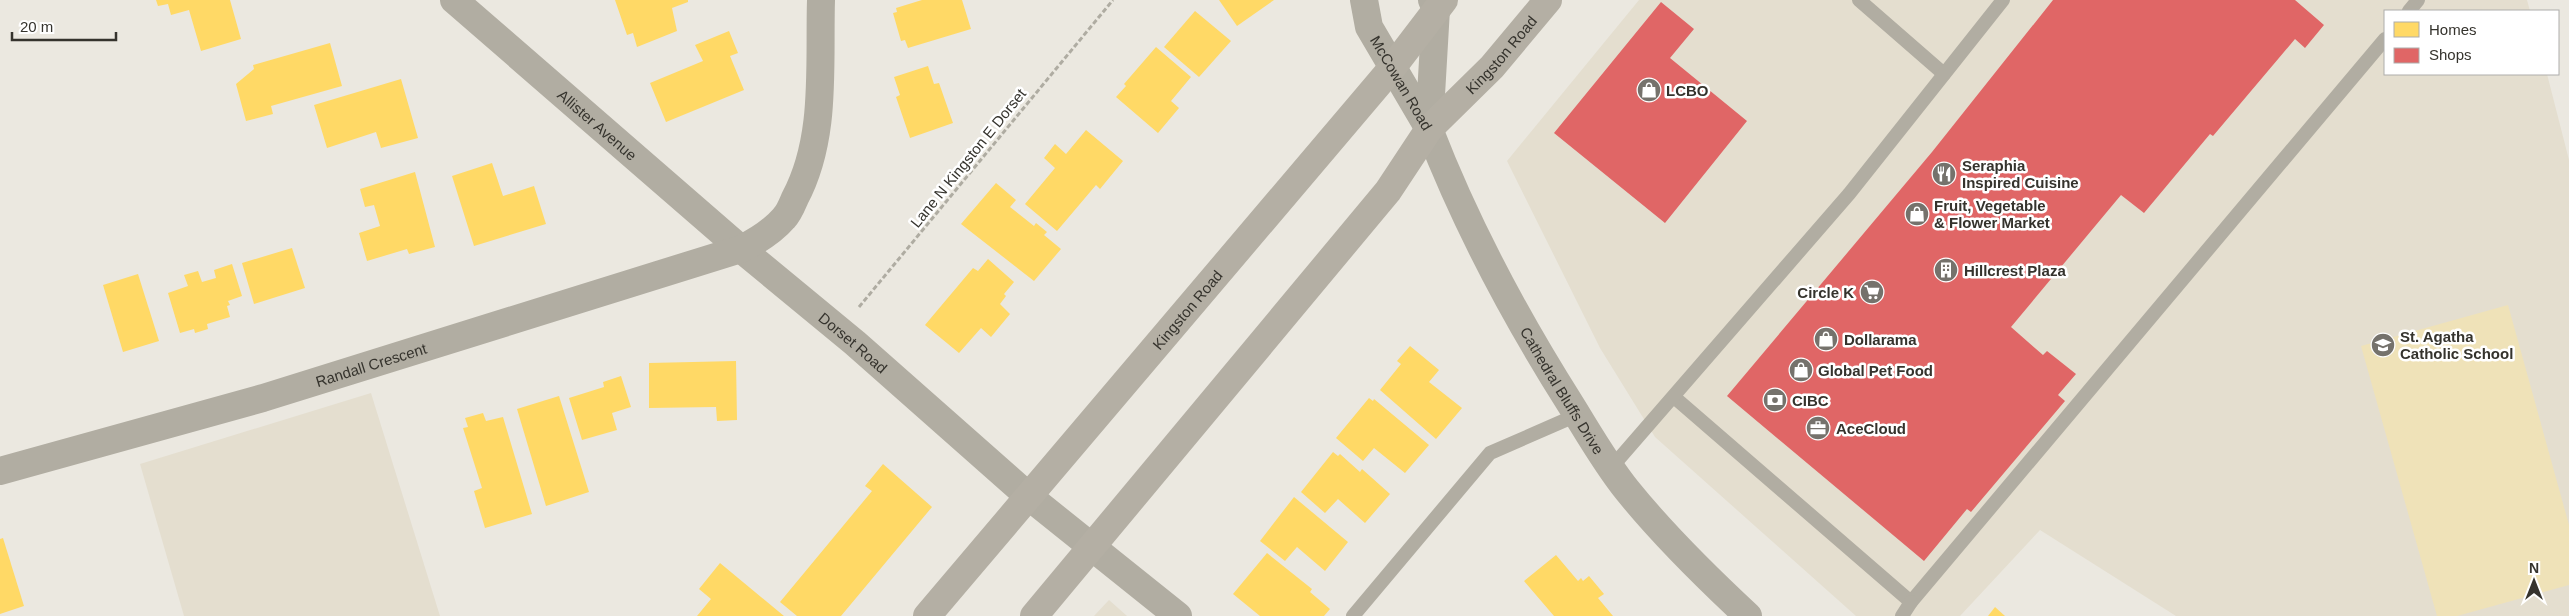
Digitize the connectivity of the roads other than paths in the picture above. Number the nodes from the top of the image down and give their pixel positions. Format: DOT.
graph roads {
  1 [pos="454,0"];
  2 [pos="821,0"];
  3 [pos="1364,0"];
  4 [pos="1548,0"];
  5 [pos="1859,0"];
  6 [pos="2003,0"];
  7 [pos="2418,0"];
  8 [pos="1437,3"];
  9 [pos="2410,10"];
  10 [pos="2384,40"];
  11 [pos="1392,68"];
  12 [pos="1944,74"];
  13 [pos="1429,129"];
  14 [pos="741,250"];
  15 [pos="1674,397"];
  16 [pos="1577,415"];
  17 [pos="1611,468"];
  18 [pos="0,472"];
  19 [pos="1027,495"];
  20 [pos="1092,546"];
  21 [pos="1911,602"];
  22 [pos="927,616"];
  23 [pos="1034,616"];
  24 [pos="1178,616"];
  25 [pos="1353,616"];
  26 [pos="1748,616"];
  27 [pos="1902,616"];
  1 -- 14 [label="street, Allister Avenue"];
  2 -- 14 [label="street"];
  3 -- 11 [label="street, McCowan Road"];
  4 -- 13 [label="main road, Kingston Road"];
  5 -- 12 [label="lane"];
  6 -- 12 [label="lane"];
  7 -- 9 [label="lane"];
  8 -- 11 [label="main road, Kingston Road"];
  8 -- 13 [label="street, McCowan Road"];
  10 -- 21 [label="lane"];
  11 -- 13 [label="street, McCowan Road"];
  11 -- 19 [label="main road, Kingston Road"];
  12 -- 15 [label="lane"];
  13 -- 16 [label="street, Cathedral Bluffs Drive"];
  13 -- 20 [label="main road, Kingston Road"];
  14 -- 18 [label="street, Randall Crescent"];
  14 -- 19 [label="street, Dorset Road"];
  15 -- 17 [label="lane"];
  15 -- 21 [label="lane"];
  16 -- 17 [label="street, Cathedral Bluffs Drive"];
  16 -- 25 [label="lane"];
  17 -- 26 [label="street, Cathedral Bluffs Drive"];
  19 -- 20 [label="street, Dorset Road"];
  19 -- 22 [label="main road, Kingston Road"];
  20 -- 23 [label="main road, Kingston Road"];
  20 -- 24 [label="street, Dorset Road"];
  21 -- 27 [label="lane"];
}
